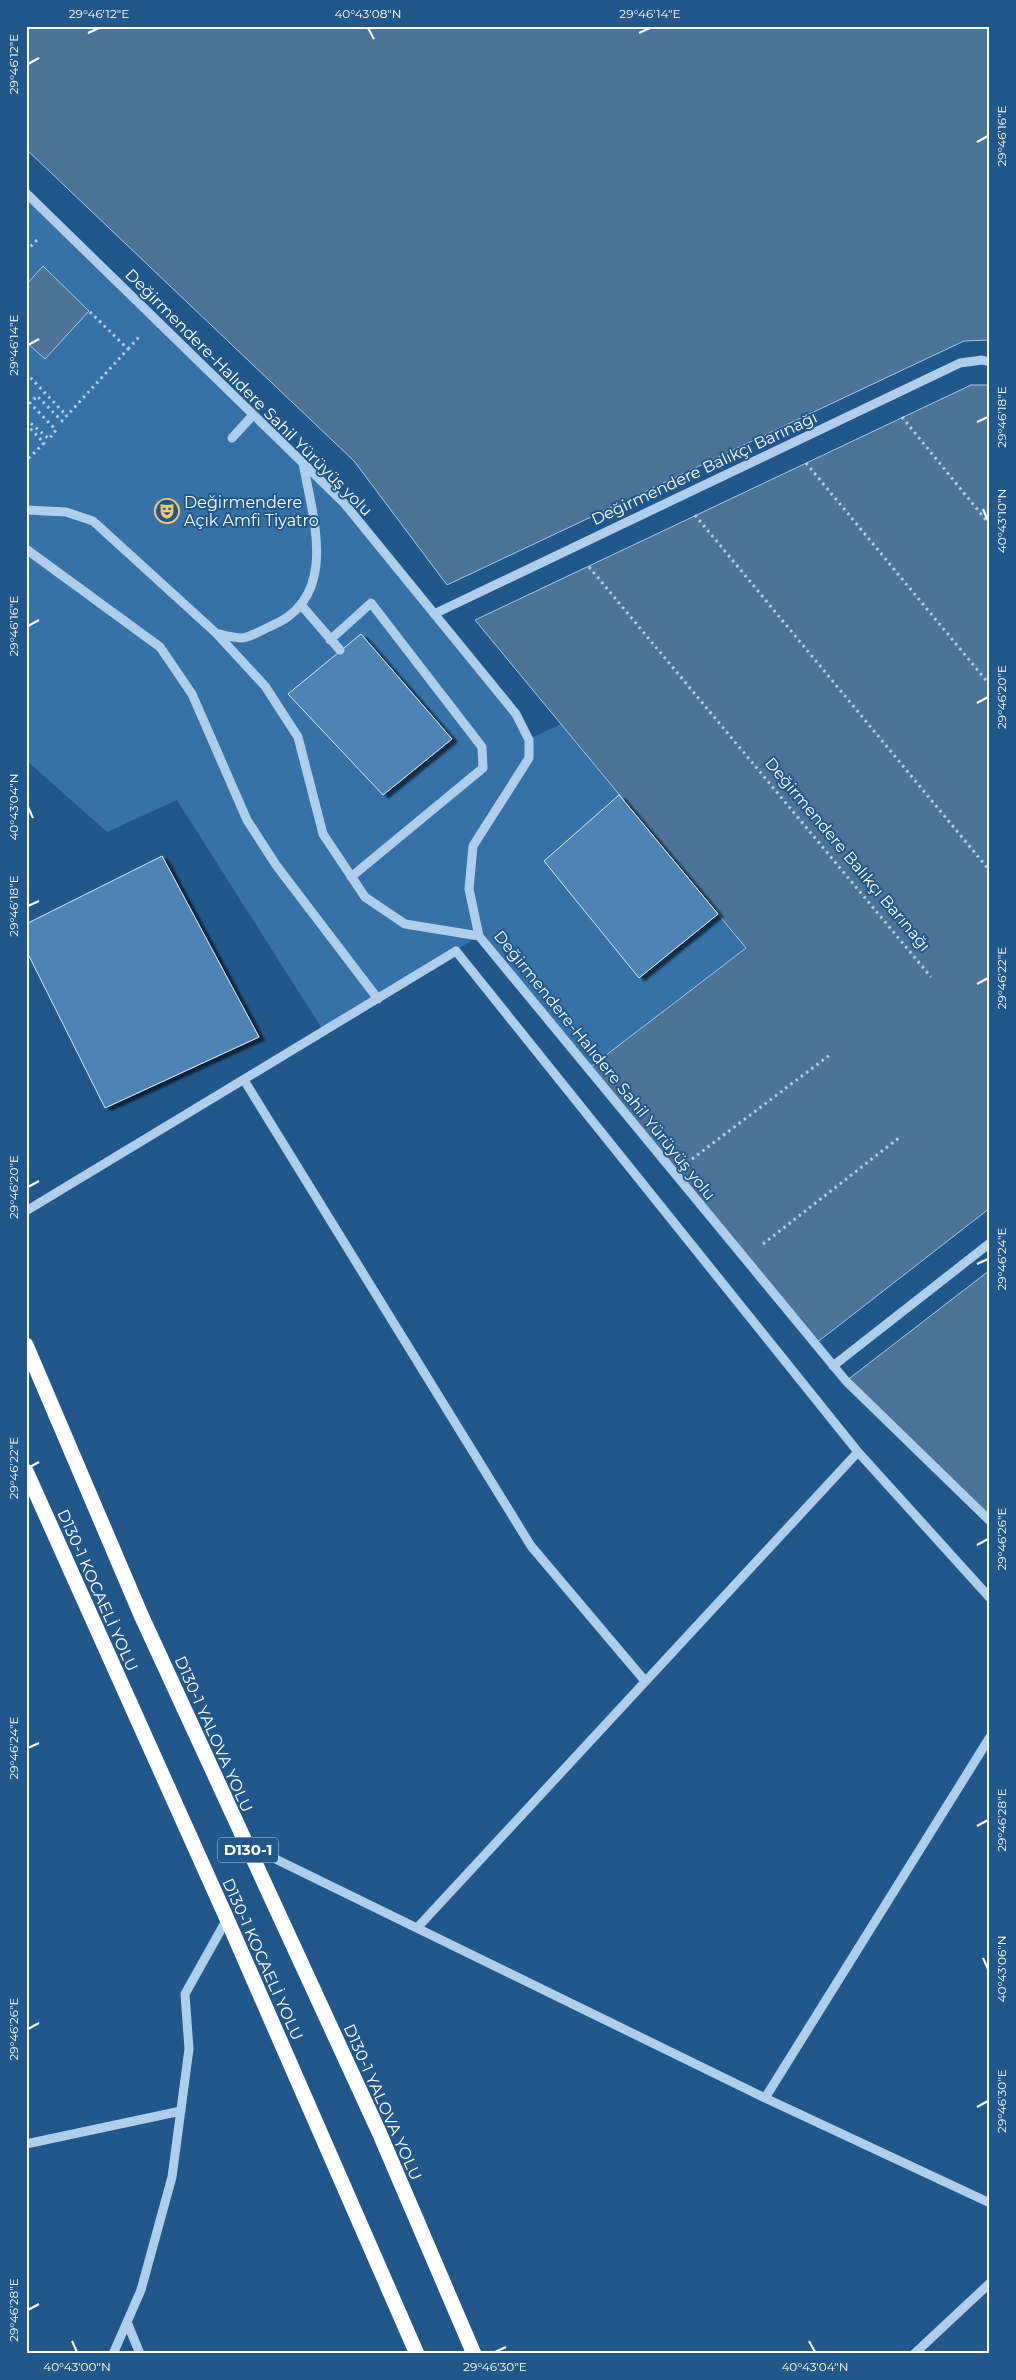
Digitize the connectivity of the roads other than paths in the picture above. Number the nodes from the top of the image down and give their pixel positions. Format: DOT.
graph roads {
  1 [pos="26,193"];
  2 [pos="30,202"];
  3 [pos="990,362"];
  4 [pos="253,415"];
  5 [pos="232,438"];
  6 [pos="303,463"];
  7 [pos="26,510"];
  8 [pos="26,549"];
  9 [pos="302,606"];
  10 [pos="434,614"];
  11 [pos="216,633"];
  12 [pos="330,640"];
  13 [pos="340,650"];
  14 [pos="351,877"];
  15 [pos="479,936"];
  16 [pos="378,999"];
  17 [pos="244,1080"];
  18 [pos="26,1211"];
  19 [pos="990,1243"];
  20 [pos="26,1345"];
  21 [pos="833,1366"];
  22 [pos="858,1452"];
  23 [pos="26,1471"];
  24 [pos="990,1522"];
  25 [pos="990,1598"];
  26 [pos="645,1682"];
  27 [pos="990,1737"];
  28 [pos="245,1844"];
  29 [pos="227,1919"];
  30 [pos="417,1928"];
  31 [pos="765,2098"];
  32 [pos="181,2111"];
  33 [pos="26,2144"];
  34 [pos="990,2203"];
  35 [pos="990,2283"];
  36 [pos="127,2322"];
  37 [pos="113,2354"];
  38 [pos="140,2354"];
  39 [pos="417,2354"];
  40 [pos="474,2354"];
  41 [pos="914,2354"];
  1 -- 2 [label="street, Değirmendere-Halıdere Sahil Yürüyüş yolu"];
  2 -- 4 [label="street, Değirmendere-Halıdere Sahil Yürüyüş yolu"];
  3 -- 10 [label="street, Değirmendere Balıkçı Barınağı"];
  4 -- 5 [label="street"];
  4 -- 6 [label="street, Değirmendere-Halıdere Sahil Yürüyüş yolu"];
  6 -- 9 [label="street"];
  6 -- 10 [label="street, Değirmendere-Halıdere Sahil Yürüyüş yolu"];
  7 -- 11 [label="street"];
  8 -- 16 [label="street"];
  9 -- 11 [label="street"];
  9 -- 12 [label="street"];
  10 -- 15 [label="street, Değirmendere-Halıdere Sahil Yürüyüş yolu"];
  11 -- 14 [label="street"];
  12 -- 13 [label="street"];
  12 -- 14 [label="street"];
  14 -- 15 [label="street"];
  15 -- 21 [label="street, Değirmendere-Halıdere Sahil Yürüyüş yolu"];
  16 -- 17 [label="street"];
  16 -- 22 [label="street"];
  17 -- 18 [label="street"];
  17 -- 26 [label="street"];
  19 -- 21 [label="street"];
  20 -- 28 [label="highway, D130-1 YALOVA YOLU / D130-1"];
  21 -- 24 [label="street, Değirmendere-Halıdere Sahil Yürüyüş yolu"];
  22 -- 25 [label="street"];
  22 -- 26 [label="street"];
  23 -- 29 [label="highway, D130-1 KOCAELİ YOLU / D130-1"];
  26 -- 30 [label="street"];
  27 -- 31 [label="street"];
  28 -- 30 [label="street"];
  28 -- 40 [label="highway, D130-1 YALOVA YOLU / D130-1"];
  29 -- 32 [label="street"];
  29 -- 39 [label="highway, D130-1 KOCAELİ YOLU / D130-1"];
  30 -- 31 [label="street"];
  31 -- 34 [label="street"];
  32 -- 33 [label="street"];
  32 -- 36 [label="street"];
  35 -- 41 [label="street"];
  36 -- 37 [label="street"];
  36 -- 38 [label="street"];
}
